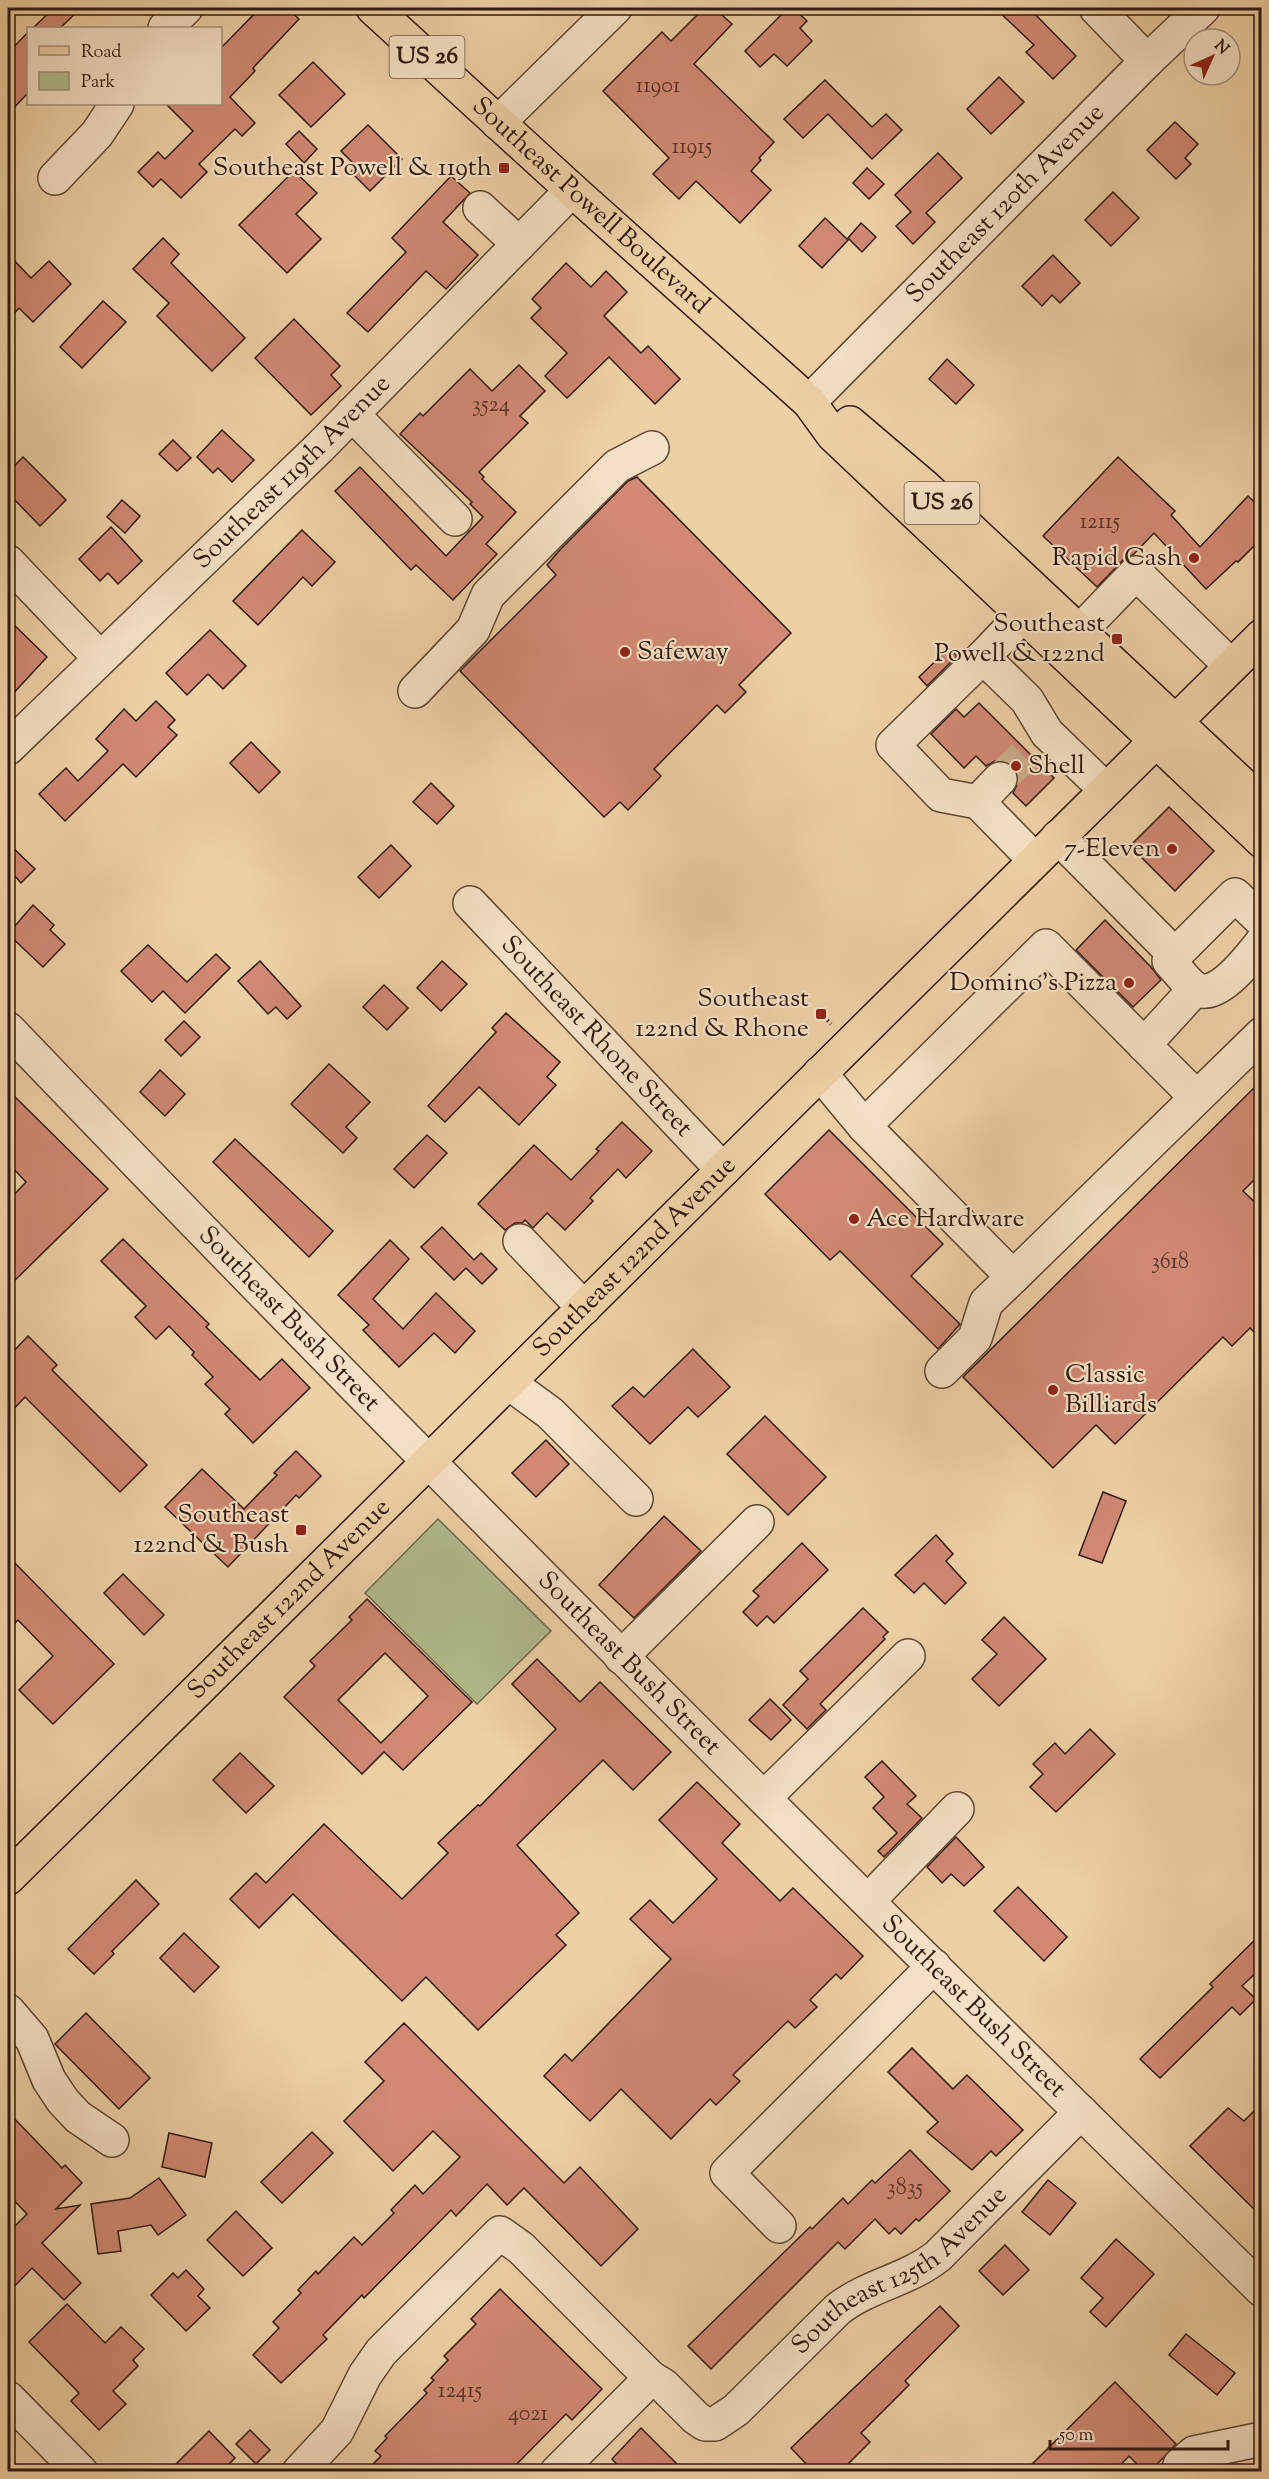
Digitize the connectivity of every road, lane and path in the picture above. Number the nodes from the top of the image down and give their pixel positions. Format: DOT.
graph roads {
  1 [pos="186,8"];
  2 [pos="373,8"];
  3 [pos="615,8"];
  4 [pos="1095,8"];
  5 [pos="1203,8"];
  6 [pos="166,27"];
  7 [pos="1147,61"];
  8 [pos="116,105"];
  9 [pos="498,123"];
  10 [pos="56,178"];
  11 [pos="572,190"];
  12 [pos="480,208"];
  13 [pos="519,244"];
  14 [pos="809,402"];
  15 [pos="352,414"];
  16 [pos="652,448"];
  17 [pos="455,519"];
  18 [pos="8,562"];
  19 [pos="1022,616"];
  20 [pos="1079,632"];
  21 [pos="1262,636"];
  22 [pos="99,657"];
  23 [pos="983,657"];
  24 [pos="1231,666"];
  25 [pos="415,691"];
  26 [pos="1165,732"];
  27 [pos="8,748"];
  28 [pos="1105,789"];
  29 [pos="1262,803"];
  30 [pos="1058,837"];
  31 [pos="1262,841"];
  32 [pos="1035,860"];
  33 [pos="470,903"];
  34 [pos="1262,921"];
  35 [pos="1175,955"];
  36 [pos="1258,956"];
  37 [pos="1196,989"];
  38 [pos="1262,1034"];
  39 [pos="1144,1045"];
  40 [pos="14,1048"];
  41 [pos="820,1073"];
  42 [pos="1196,1097"];
  43 [pos="864,1126"];
  44 [pos="723,1170"];
  45 [pos="520,1240"];
  46 [pos="1013,1277"];
  47 [pos="584,1308"];
  48 [pos="942,1371"];
  49 [pos="509,1383"];
  50 [pos="428,1462"];
  51 [pos="636,1499"];
  52 [pos="757,1522"];
  53 [pos="908,1656"];
  54 [pos="621,1657"];
  55 [pos="764,1797"];
  56 [pos="957,1809"];
  57 [pos="8,1878"];
  58 [pos="868,1900"];
  59 [pos="934,1966"];
  60 [pos="8,2011"];
  61 [pos="1081,2112"];
  62 [pos="112,2140"];
  63 [pos="779,2226"];
  64 [pos="1262,2290"];
  65 [pos="651,2378"];
  66 [pos="8,2398"];
  67 [pos="1262,2439"];
  68 [pos="81,2472"];
  69 [pos="299,2472"];
  70 [pos="557,2472"];
  71 [pos="1179,2472"];
  1 -- 6 [label="street"];
  2 -- 9 [label="main road, Southeast Powell Boulevard / US 26"];
  3 -- 9 [label="street"];
  4 -- 7 [label="street"];
  5 -- 7 [label="street, Southeast 120th Avenue"];
  7 -- 14 [label="street, Southeast 120th Avenue"];
  8 -- 10 [label="street"];
  9 -- 11 [label="main road, Southeast Powell Boulevard / US 26"];
  11 -- 13 [label="street, Southeast 119th Avenue"];
  11 -- 14 [label="main road, Southeast Powell Boulevard / US 26"];
  12 -- 13 [label="street"];
  13 -- 15 [label="street, Southeast 119th Avenue"];
  14 -- 19 [label="main road, Southeast Powell Boulevard / US 26"];
  14 -- 20 [label="main road, Southeast Powell Boulevard / US 26"];
  15 -- 17 [label="street"];
  15 -- 22 [label="street, Southeast 119th Avenue"];
  16 -- 25 [label="street"];
  18 -- 22 [label="street"];
  19 -- 23 [label="street"];
  19 -- 26 [label="main road, Southeast Powell Boulevard / US 26"];
  20 -- 24 [label="street"];
  20 -- 26 [label="main road, Southeast Powell Boulevard / US 26"];
  21 -- 24 [label="main road, Southeast 122nd Avenue"];
  22 -- 27 [label="street, Southeast 119th Avenue"];
  23 -- 28 [label="street"];
  23 -- 32 [label="street"];
  24 -- 26 [label="main road, Southeast 122nd Avenue"];
  26 -- 28 [label="main road, Southeast 122nd Avenue"];
  26 -- 29 [label="main road, Southeast Powell Boulevard / US 26"];
  26 -- 31 [label="main road, Southeast Powell Boulevard / US 26"];
  28 -- 30 [label="main road, Southeast 122nd Avenue"];
  30 -- 32 [label="main road, Southeast 122nd Avenue"];
  30 -- 35 [label="street"];
  32 -- 41 [label="main road, Southeast 122nd Avenue"];
  33 -- 44 [label="street, Southeast Rhone Street"];
  34 -- 35 [label="street"];
  35 -- 37 [label="street"];
  36 -- 37 [label="street"];
  37 -- 39 [label="street"];
  38 -- 42 [label="street"];
  39 -- 42 [label="street"];
  39 -- 43 [label="street"];
  40 -- 50 [label="street, Southeast Bush Street"];
  41 -- 43 [label="street"];
  41 -- 44 [label="main road, Southeast 122nd Avenue"];
  42 -- 46 [label="street"];
  43 -- 46 [label="street"];
  44 -- 47 [label="main road, Southeast 122nd Avenue"];
  45 -- 47 [label="street"];
  46 -- 48 [label="street"];
  47 -- 49 [label="main road, Southeast 122nd Avenue"];
  49 -- 50 [label="main road, Southeast 122nd Avenue"];
  49 -- 51 [label="street"];
  50 -- 54 [label="street, Southeast Bush Street"];
  50 -- 57 [label="main road, Southeast 122nd Avenue"];
  52 -- 54 [label="street"];
  53 -- 55 [label="street"];
  54 -- 55 [label="street, Southeast Bush Street"];
  55 -- 58 [label="street, Southeast Bush Street"];
  56 -- 58 [label="street"];
  58 -- 59 [label="street, Southeast Bush Street"];
  59 -- 61 [label="street, Southeast Bush Street"];
  59 -- 63 [label="street"];
  60 -- 62 [label="street"];
  61 -- 64 [label="street, Southeast Bush Street"];
  61 -- 65 [label="street, Southeast 125th Avenue"];
  65 -- 69 [label="street"];
  65 -- 70 [label="street"];
  66 -- 68 [label="street"];
  67 -- 71 [label="street"];
}
